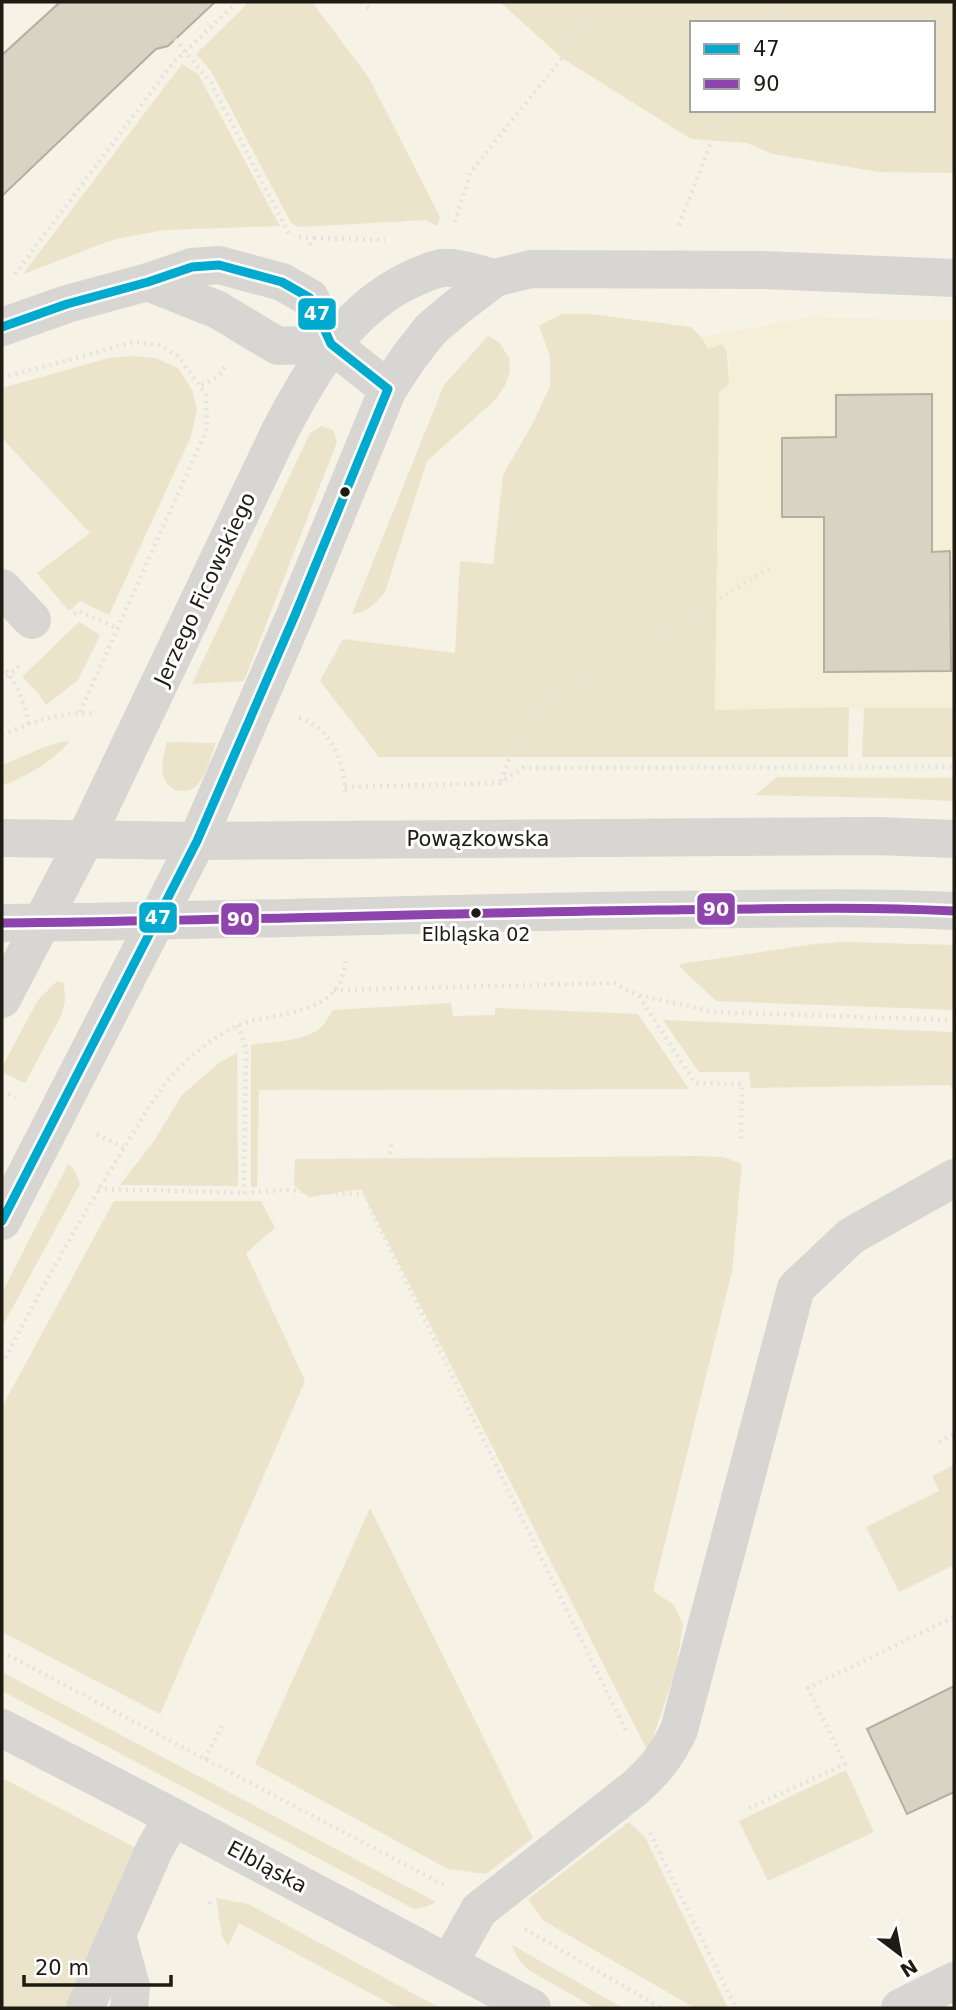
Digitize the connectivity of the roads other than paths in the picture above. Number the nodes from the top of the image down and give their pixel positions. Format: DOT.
graph roads {
  1 [pos="495,278"];
  2 [pos="954,278"];
  3 [pos="148,282"];
  4 [pos="2,327"];
  5 [pos="331,344"];
  6 [pos="388,389"];
  7 [pos="2,588"];
  8 [pos="32,620"];
  9 [pos="2,838"];
  10 [pos="85,839"];
  11 [pos="954,839"];
  12 [pos="197,841"];
  13 [pos="954,911"];
  14 [pos="157,920"];
  15 [pos="2,923"];
  16 [pos="40,923"];
  17 [pos="2,999"];
  18 [pos="954,1178"];
  19 [pos="2,1221"];
  20 [pos="2,1728"];
  21 [pos="173,1817"];
  22 [pos="117,1935"];
  23 [pos="449,1963"];
  24 [pos="954,1981"];
  25 [pos="85,2008"];
  26 [pos="129,2008"];
  27 [pos="532,2008"];
  28 [pos="900,2008"];
  1 -- 2 [label="street"];
  1 -- 5 [label="street, Jerzego Ficowskiego"];
  1 -- 6 [label="street"];
  3 -- 4 [label="street"];
  3 -- 5 [label="street"];
  3 -- 5 [label="street"];
  5 -- 6 [label="street"];
  5 -- 10 [label="street, Jerzego Ficowskiego"];
  6 -- 12 [label="street"];
  7 -- 8 [label="street"];
  9 -- 10 [label="street, Powązkowska"];
  10 -- 12 [label="street, Powązkowska"];
  10 -- 16 [label="street, Jerzego Ficowskiego"];
  11 -- 12 [label="street, Powązkowska"];
  12 -- 14 [label="street"];
  13 -- 14 [label="street"];
  14 -- 16 [label="street"];
  14 -- 19 [label="street"];
  15 -- 16 [label="street"];
  16 -- 17 [label="street, Jerzego Ficowskiego"];
  18 -- 23 [label="street"];
  20 -- 21 [label="street, Elbląska"];
  21 -- 22 [label="street"];
  21 -- 23 [label="street, Elbląska"];
  22 -- 25 [label="street"];
  22 -- 26 [label="street"];
  23 -- 27 [label="street, Elbląska"];
  24 -- 28 [label="street"];
}
